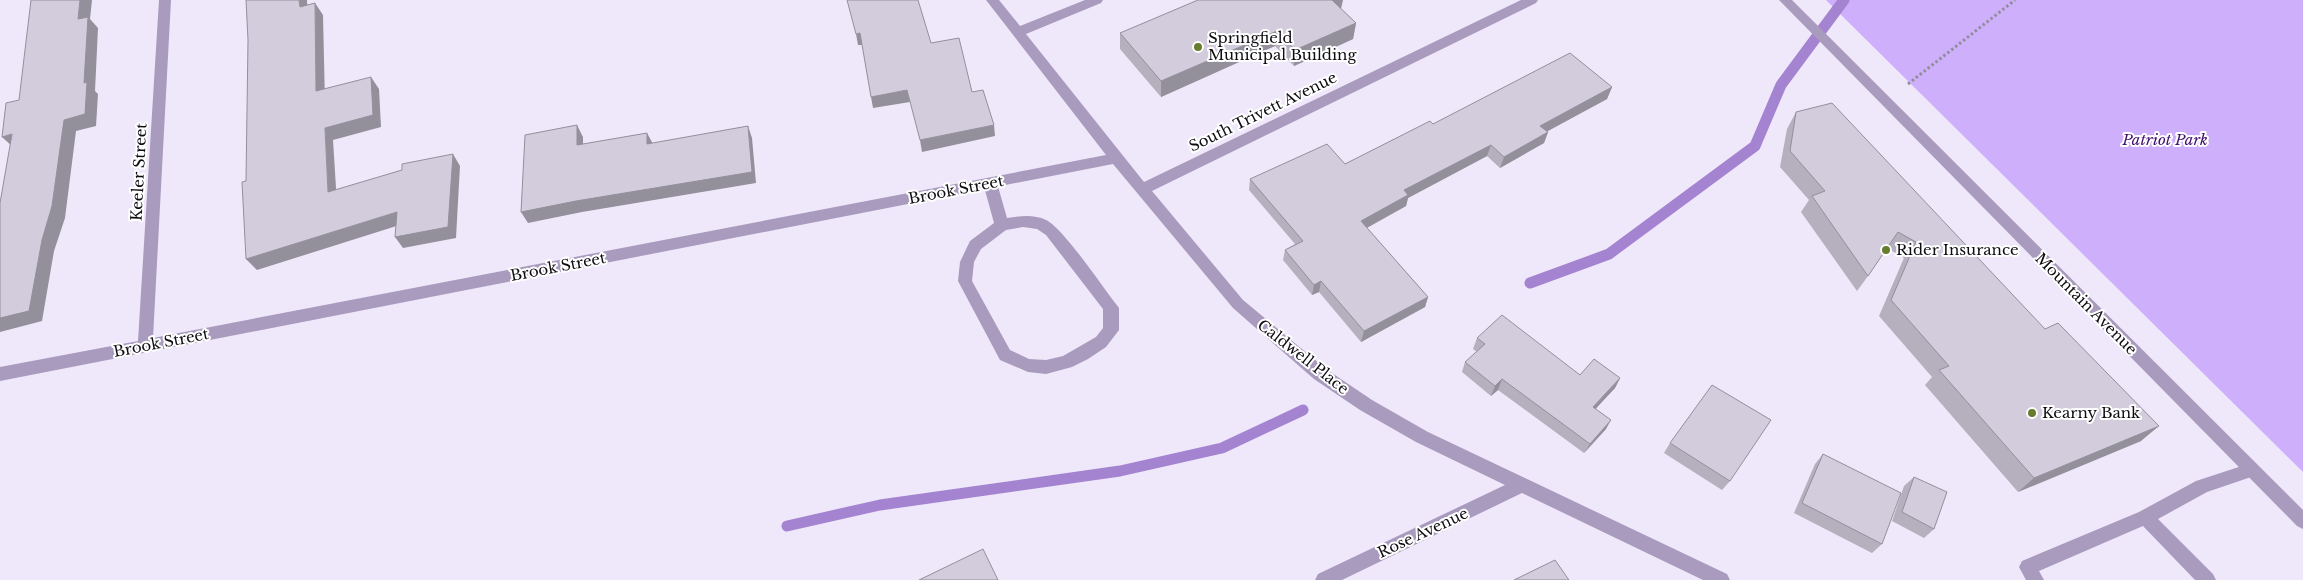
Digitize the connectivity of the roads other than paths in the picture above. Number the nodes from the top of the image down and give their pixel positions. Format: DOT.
graph roads {
  1 [pos="165,0"];
  2 [pos="992,0"];
  3 [pos="1097,0"];
  4 [pos="1532,0"];
  5 [pos="1785,0"];
  6 [pos="1018,32"];
  7 [pos="1116,158"];
  8 [pos="990,183"];
  9 [pos="1142,189"];
  10 [pos="1002,225"];
  11 [pos="145,347"];
  12 [pos="0,374"];
  13 [pos="2251,470"];
  14 [pos="1521,486"];
  15 [pos="2145,518"];
  16 [pos="2303,521"];
  17 [pos="1324,580"];
  18 [pos="1720,580"];
  19 [pos="2035,580"];
  20 [pos="2207,580"];
  1 -- 11 [label="street, Keeler Street"];
  2 -- 6 [label="street, Caldwell Place"];
  3 -- 6 [label="street"];
  4 -- 9 [label="street, South Trivett Avenue"];
  5 -- 13 [label="street, Mountain Avenue"];
  6 -- 7 [label="street, Caldwell Place"];
  7 -- 8 [label="street, Brook Street"];
  7 -- 9 [label="street, Caldwell Place"];
  8 -- 10 [label="street"];
  8 -- 11 [label="street, Brook Street"];
  9 -- 14 [label="street, Caldwell Place"];
  10 -- 10 [label="street"];
  11 -- 12 [label="street, Brook Street"];
  13 -- 15 [label="street"];
  13 -- 16 [label="street, Mountain Avenue"];
  14 -- 17 [label="street, Rose Avenue"];
  14 -- 18 [label="street, Caldwell Place"];
  15 -- 19 [label="street"];
  15 -- 20 [label="street"];
}
